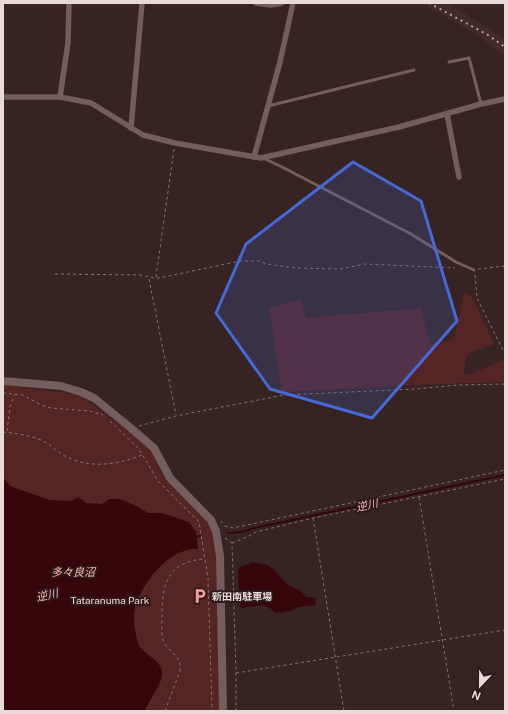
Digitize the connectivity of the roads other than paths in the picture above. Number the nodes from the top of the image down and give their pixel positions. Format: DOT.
graph roads {
  1 [pos="69,3"];
  2 [pos="142,3"];
  3 [pos="256,3"];
  4 [pos="282,3"];
  5 [pos="293,3"];
  6 [pos="449,62"];
  7 [pos="414,70"];
  8 [pos="3,97"];
  9 [pos="60,97"];
  10 [pos="505,99"];
  11 [pos="481,104"];
  12 [pos="267,106"];
  13 [pos="447,114"];
  14 [pos="131,128"];
  15 [pos="254,157"];
  16 [pos="261,158"];
  17 [pos="459,177"];
  18 [pos="474,270"];
  19 [pos="3,380"];
  20 [pos="223,711"];
  1 -- 9 [label="street"];
  2 -- 14 [label="street"];
  3 -- 4 [label="street"];
  5 -- 12 [label="street"];
  6 -- 11 [label="lane"];
  7 -- 12 [label="lane"];
  8 -- 9 [label="street"];
  9 -- 14 [label="street"];
  10 -- 11 [label="street"];
  11 -- 13 [label="street"];
  12 -- 15 [label="street"];
  13 -- 16 [label="street"];
  13 -- 17 [label="street"];
  14 -- 15 [label="street"];
  15 -- 16 [label="street"];
  16 -- 18 [label="lane"];
  19 -- 20 [label="street"];
}
